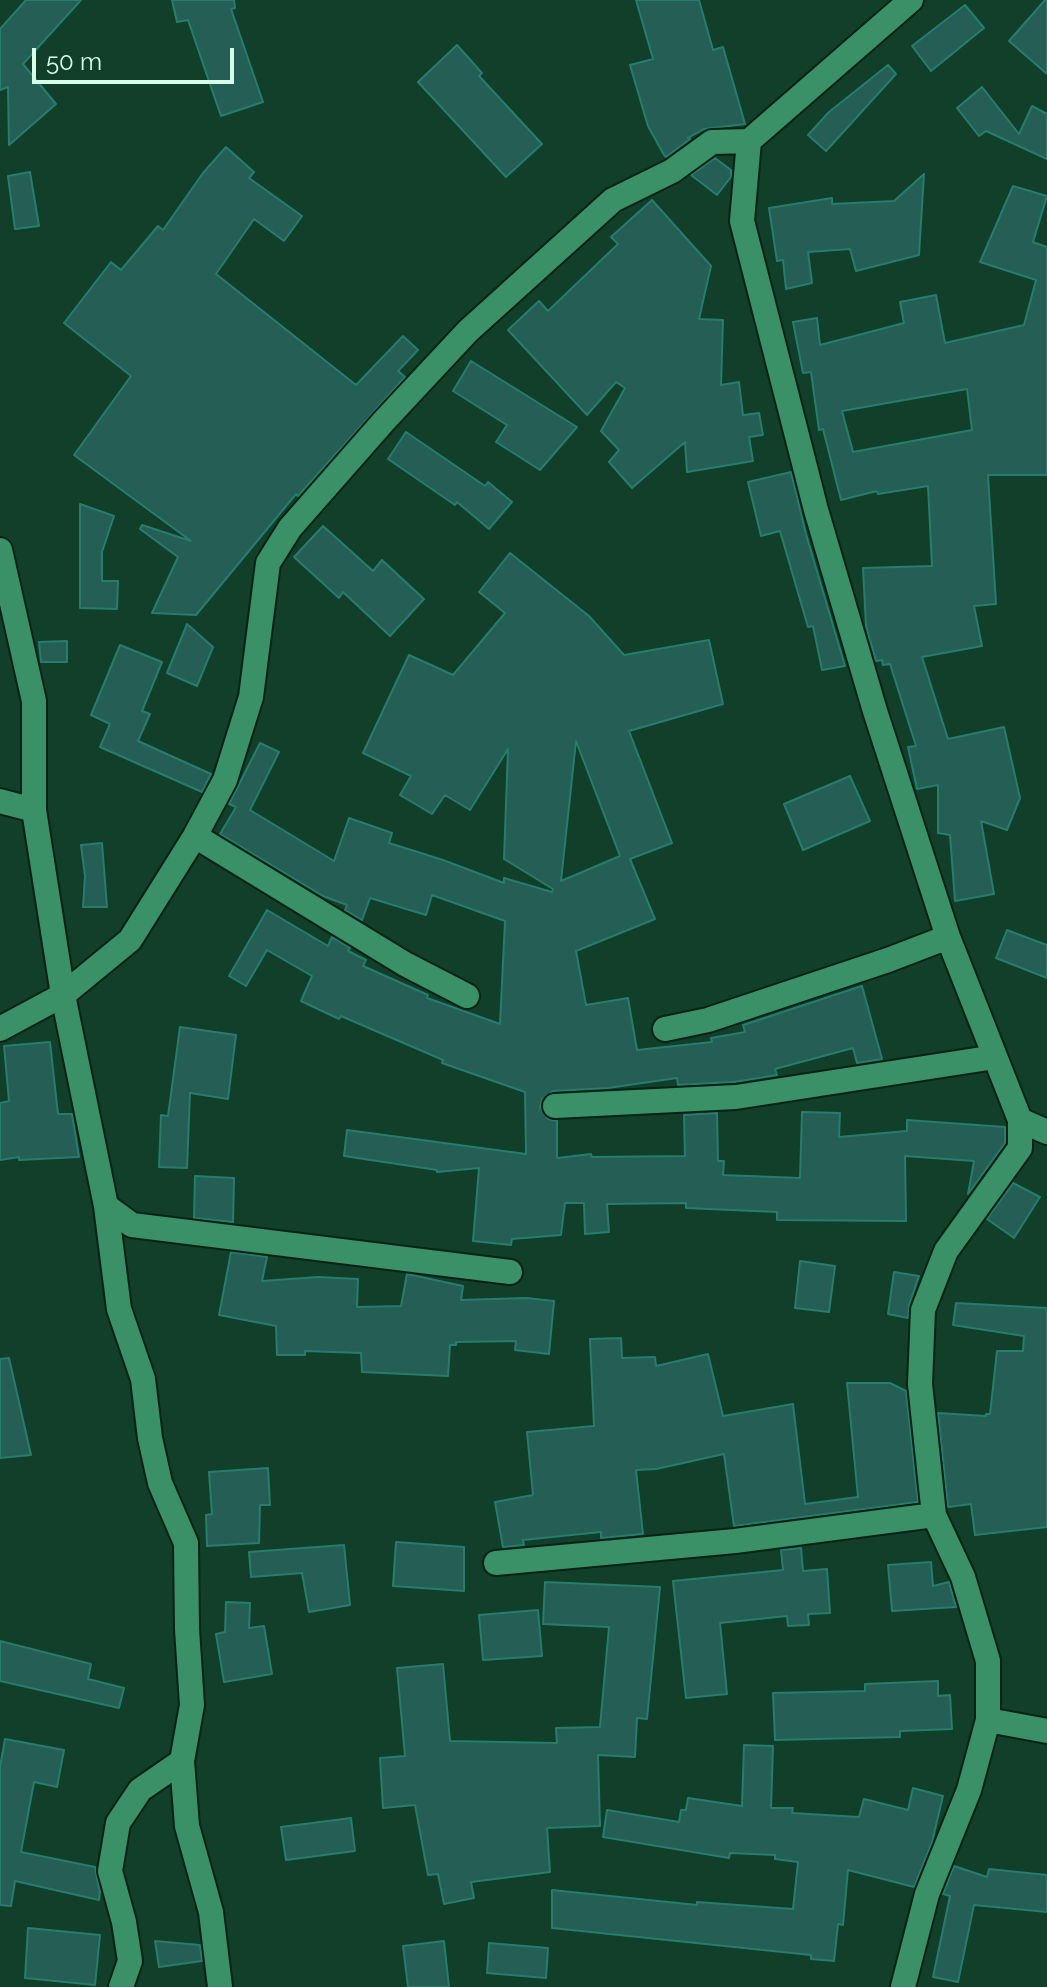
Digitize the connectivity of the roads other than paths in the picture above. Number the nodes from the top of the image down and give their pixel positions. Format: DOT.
graph roads {
  1 [pos="911,0"];
  2 [pos="749,141"];
  3 [pos="0,550"];
  4 [pos="0,801"];
  5 [pos="34,810"];
  6 [pos="195,836"];
  7 [pos="948,937"];
  8 [pos="63,995"];
  9 [pos="467,996"];
  10 [pos="0,1029"];
  11 [pos="665,1029"];
  12 [pos="995,1057"];
  13 [pos="555,1106"];
  14 [pos="1020,1120"];
  15 [pos="1047,1132"];
  16 [pos="106,1206"];
  17 [pos="510,1272"];
  18 [pos="934,1515"];
  19 [pos="496,1563"];
  20 [pos="988,1720"];
  21 [pos="1047,1731"];
  22 [pos="182,1761"];
  23 [pos="121,1987"];
  24 [pos="220,1987"];
  25 [pos="903,1987"];
  1 -- 2 [label="street"];
  2 -- 6 [label="street"];
  2 -- 7 [label="street"];
  3 -- 5 [label="street"];
  4 -- 5 [label="street"];
  5 -- 8 [label="street"];
  6 -- 8 [label="street"];
  6 -- 9 [label="street"];
  7 -- 11 [label="street"];
  7 -- 12 [label="street"];
  8 -- 10 [label="street"];
  8 -- 16 [label="street"];
  12 -- 13 [label="street"];
  12 -- 14 [label="street"];
  14 -- 15 [label="street"];
  14 -- 18 [label="street"];
  16 -- 17 [label="street"];
  16 -- 22 [label="street"];
  18 -- 19 [label="street"];
  18 -- 20 [label="street"];
  20 -- 21 [label="street"];
  20 -- 25 [label="street"];
  22 -- 23 [label="street"];
  22 -- 24 [label="street"];
}
